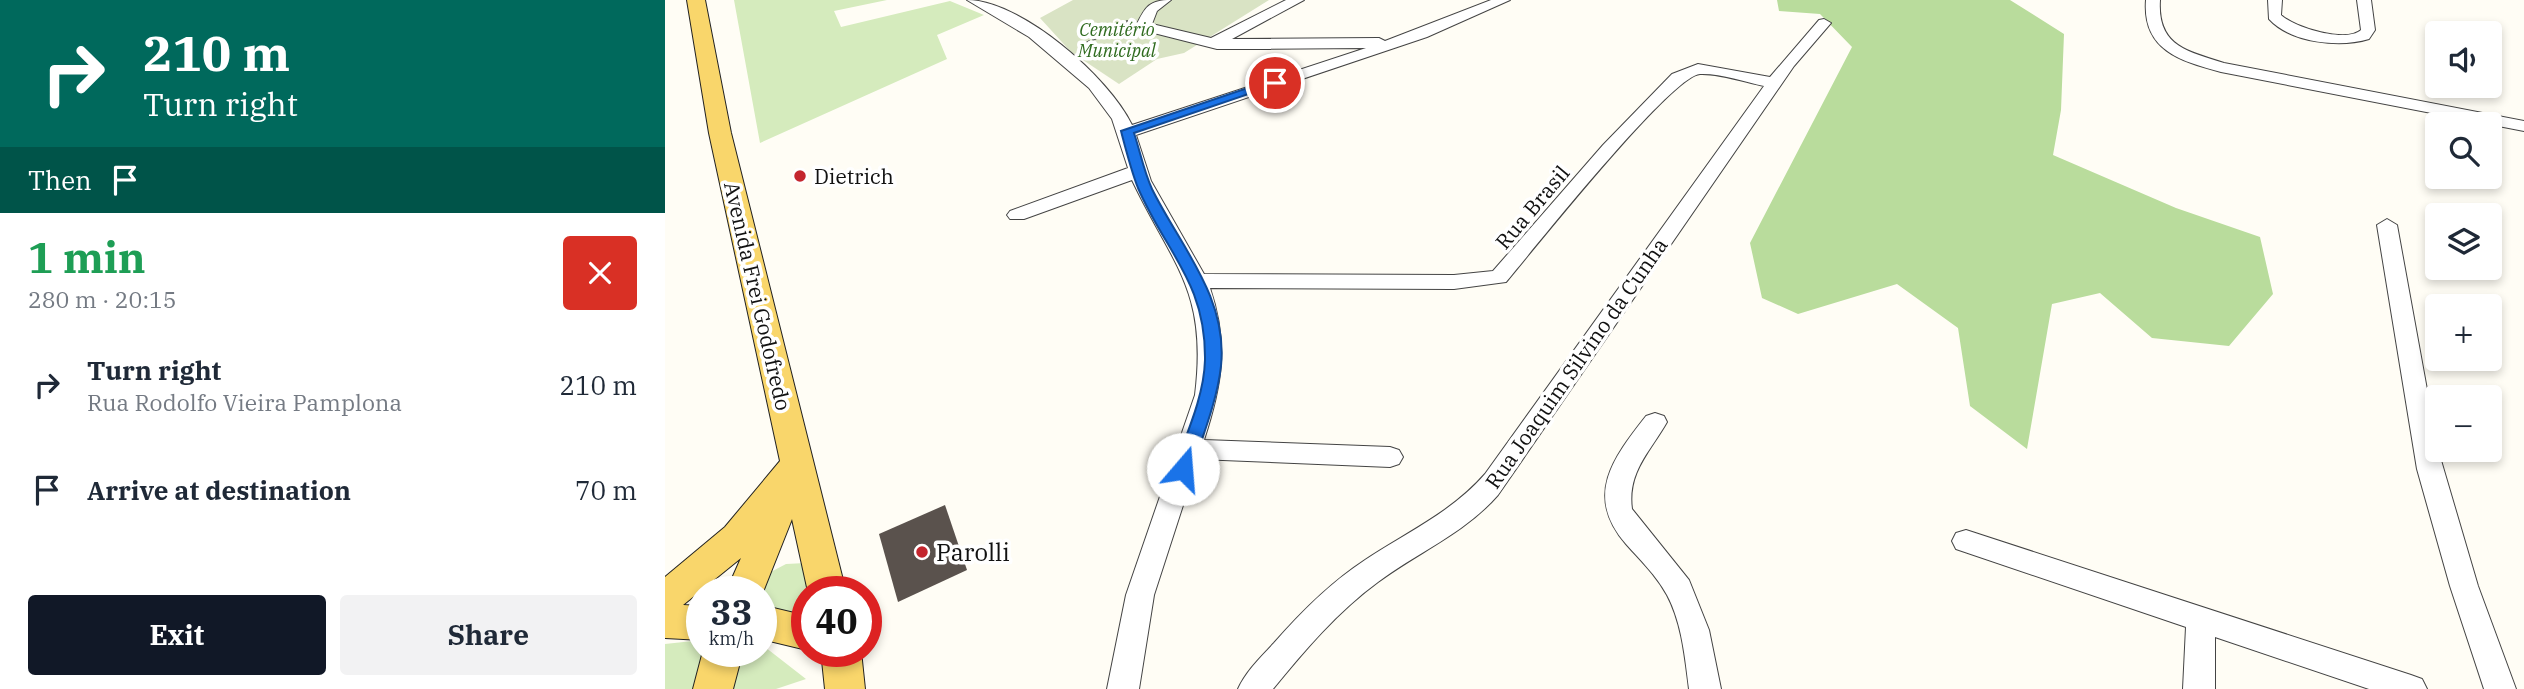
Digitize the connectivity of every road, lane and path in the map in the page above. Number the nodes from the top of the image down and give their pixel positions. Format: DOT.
graph roads {
  1 [pos="696,0"];
  2 [pos="1297,0"];
  3 [pos="1503,0"];
  4 [pos="2153,0"];
  5 [pos="2275,0"];
  6 [pos="2364,0"];
  7 [pos="978,1"];
  8 [pos="1157,5"];
  9 [pos="1824,23"];
  10 [pos="2285,27"];
  11 [pos="2359,38"];
  12 [pos="1215,43"];
  13 [pos="1392,45"];
  14 [pos="1062,57"];
  15 [pos="1773,83"];
  16 [pos="2524,126"];
  17 [pos="1127,131"];
  18 [pos="1138,171"];
  19 [pos="1017,215"];
  20 [pos="2387,225"];
  21 [pos="1199,281"];
  22 [pos="1655,422"];
  23 [pos="1189,449"];
  24 [pos="1390,457"];
  25 [pos="797,463"];
  26 [pos="1966,541"];
  27 [pos="817,546"];
  28 [pos="761,559"];
  29 [pos="753,576"];
  30 [pos="824,576"];
  31 [pos="665,597"];
  32 [pos="2201,619"];
  33 [pos="665,621"];
  34 [pos="686,622"];
  35 [pos="719,667"];
  36 [pos="843,667"];
  37 [pos="713,689"];
  38 [pos="845,689"];
  39 [pos="1123,689"];
  40 [pos="1254,689"];
  41 [pos="1705,689"];
  42 [pos="2199,689"];
  43 [pos="2411,689"];
  44 [pos="2500,689"];
  1 -- 25 [label="main road, Avenida Frei Godofredo"];
  2 -- 12 [label="street"];
  3 -- 13 [label="street"];
  4 -- 16 [label="street"];
  5 -- 10 [label="street"];
  6 -- 11 [label="street"];
  7 -- 14 [label="street"];
  8 -- 12 [label="street"];
  8 -- 14 [label="path"];
  9 -- 15 [label="street, Rua Joaquim Silvino da Cunha"];
  10 -- 11 [label="street"];
  12 -- 13 [label="street"];
  13 -- 17 [label="street"];
  14 -- 17 [label="street"];
  15 -- 21 [label="street, Rua Brasil"];
  15 -- 40 [label="street, Rua Joaquim Silvino da Cunha"];
  17 -- 18 [label="street"];
  18 -- 19 [label="street"];
  18 -- 21 [label="street"];
  20 -- 44 [label="street"];
  21 -- 23 [label="street"];
  22 -- 41 [label="street"];
  23 -- 24 [label="street"];
  23 -- 39 [label="street"];
  25 -- 27 [label="main road, Avenida Frei Godofredo"];
  25 -- 28 [label="main road"];
  25 -- 31 [label="main road"];
  26 -- 32 [label="street"];
  27 -- 28 [label="main road"];
  27 -- 30 [label="main road, Avenida Frei Godofredo"];
  28 -- 29 [label="main road"];
  32 -- 42 [label="street"];
  32 -- 43 [label="street"];
  33 -- 34 [label="main road"];
  35 -- 37 [label="main road"];
  36 -- 38 [label="main road"];
}
